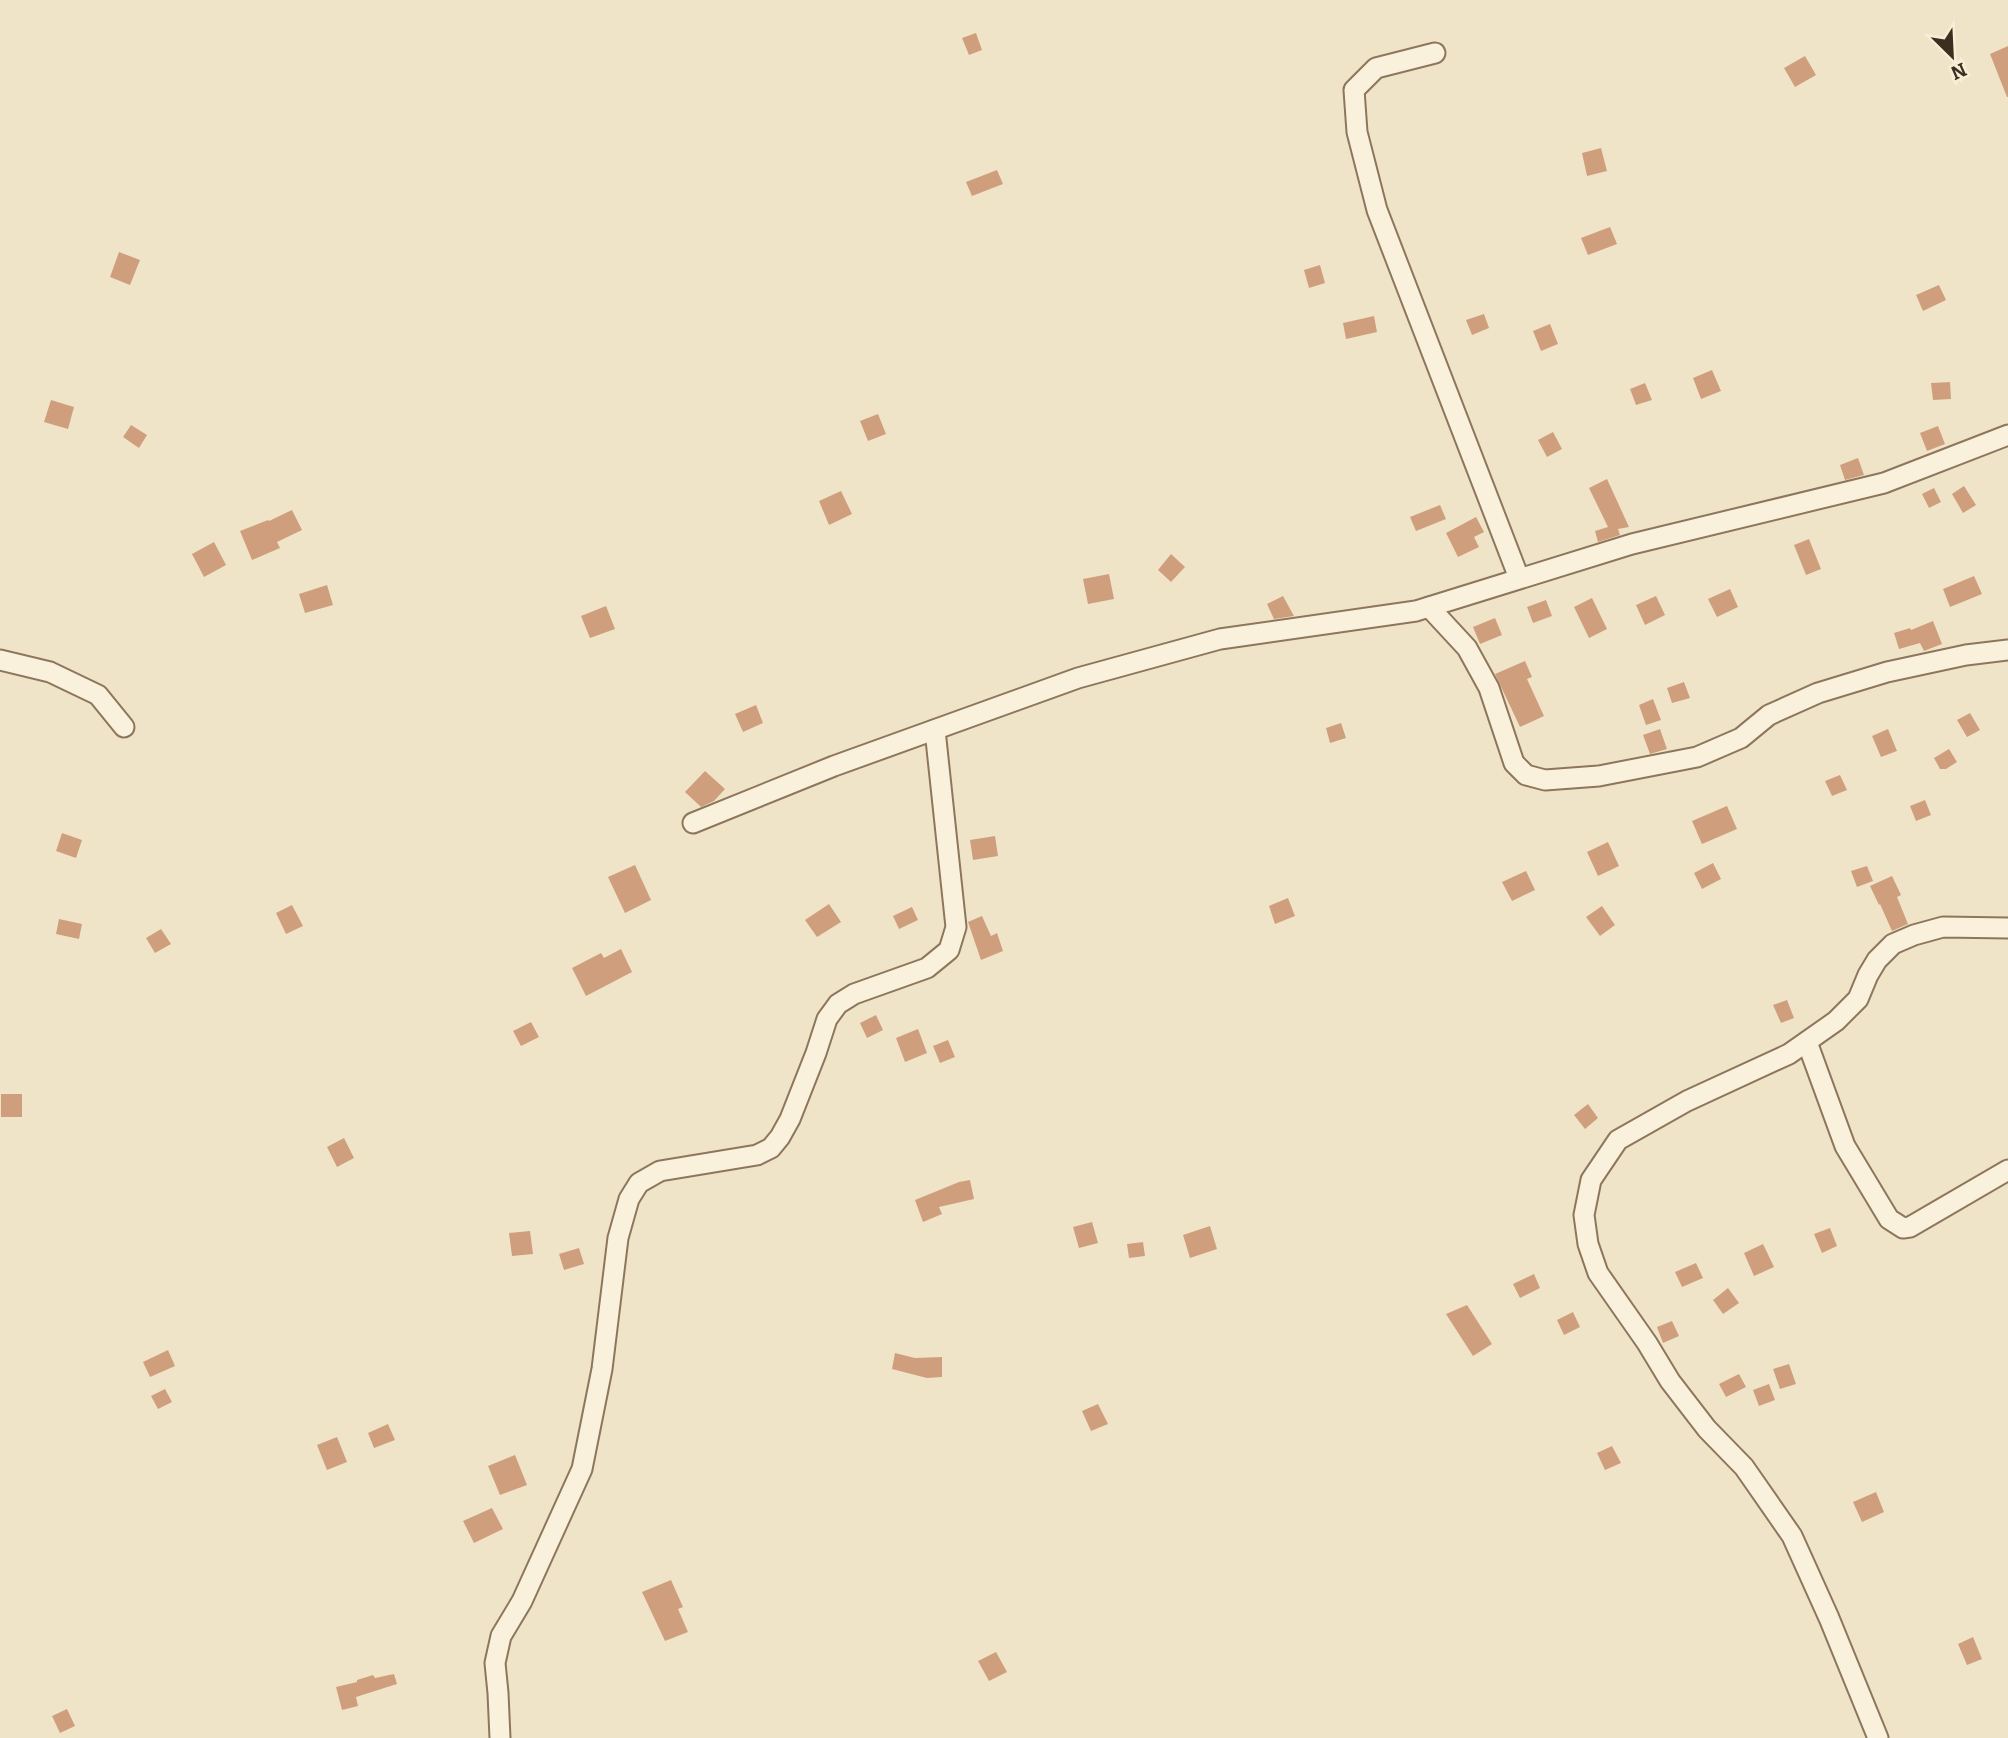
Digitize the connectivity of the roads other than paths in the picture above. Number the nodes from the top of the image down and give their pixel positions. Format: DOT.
graph roads {
  1 [pos="1435,53"];
  2 [pos="2008,435"];
  3 [pos="1519,578"];
  4 [pos="1429,607"];
  5 [pos="2008,650"];
  6 [pos="0,660"];
  7 [pos="124,727"];
  8 [pos="935,730"];
  9 [pos="693,823"];
  10 [pos="2008,928"];
  11 [pos="1807,1042"];
  12 [pos="2008,1170"];
  13 [pos="500,1738"];
  14 [pos="1878,1738"];
  1 -- 3 [label="street"];
  2 -- 3 [label="street"];
  3 -- 4 [label="street"];
  4 -- 5 [label="street"];
  4 -- 8 [label="street"];
  6 -- 7 [label="street"];
  8 -- 9 [label="street"];
  8 -- 13 [label="street"];
  10 -- 11 [label="street"];
  11 -- 12 [label="street"];
  11 -- 14 [label="street"];
}
